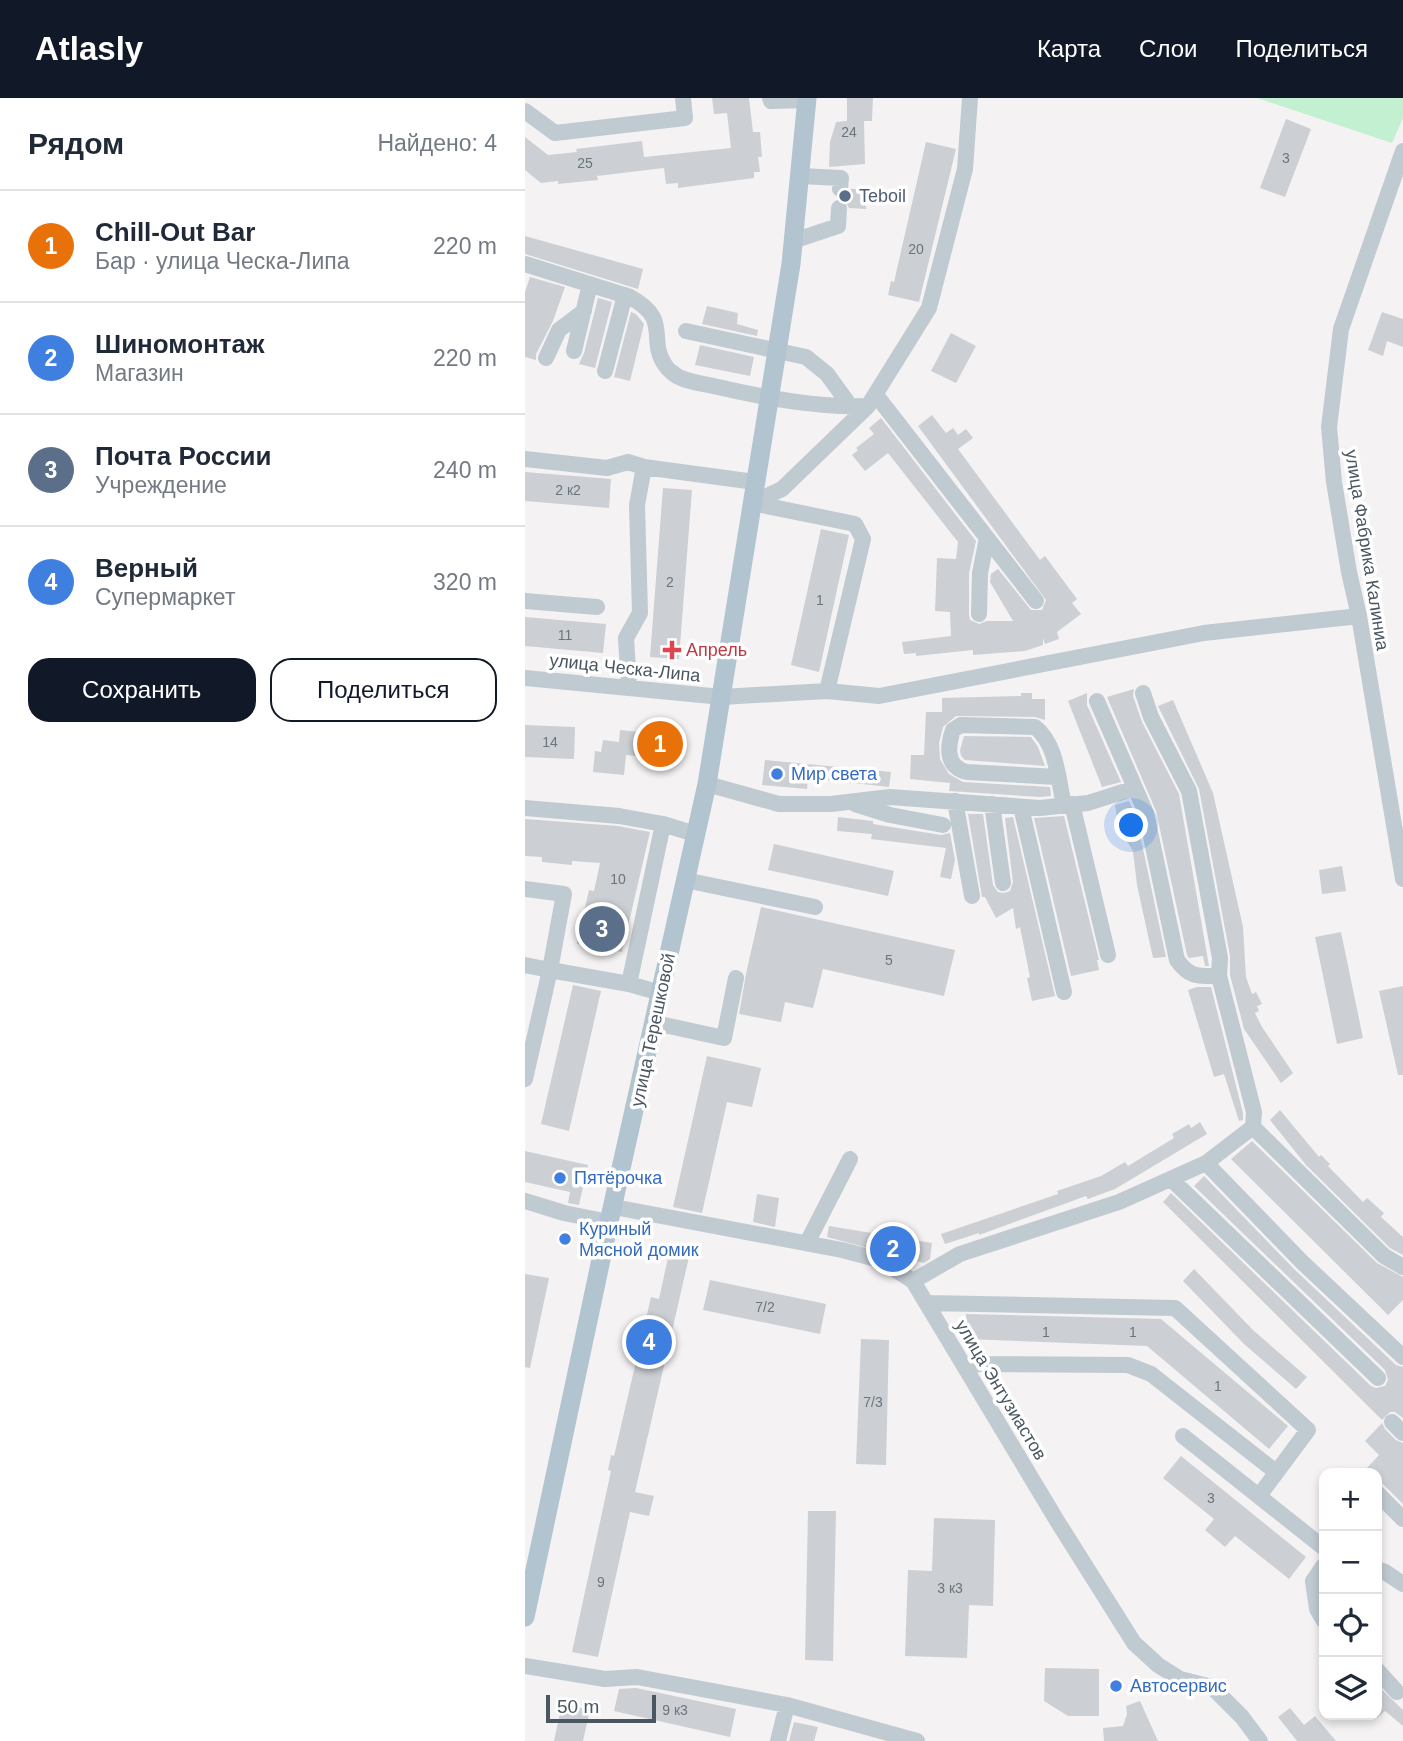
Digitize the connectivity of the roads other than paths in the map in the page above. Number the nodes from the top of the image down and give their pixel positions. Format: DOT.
graph roads {
  1 [pos="683,98"];
  2 [pos="770,98"];
  3 [pos="970,98"];
  4 [pos="807,99"];
  5 [pos="525,111"];
  6 [pos="1403,151"];
  7 [pos="800,176"];
  8 [pos="840,189"];
  9 [pos="839,208"];
  10 [pos="793,241"];
  11 [pos="526,266"];
  12 [pos="590,284"];
  13 [pos="625,295"];
  14 [pos="584,311"];
  15 [pos="686,331"];
  16 [pos="574,351"];
  17 [pos="546,358"];
  18 [pos="605,371"];
  19 [pos="872,400"];
  20 [pos="851,407"];
  21 [pos="525,459"];
  22 [pos="644,467"];
  23 [pos="755,482"];
  24 [pos="752,503"];
  25 [pos="987,538"];
  26 [pos="525,601"];
  27 [pos="1036,601"];
  28 [pos="597,607"];
  29 [pos="979,614"];
  30 [pos="1359,615"];
  31 [pos="525,678"];
  32 [pos="629,688"];
  33 [pos="827,691"];
  34 [pos="1143,693"];
  35 [pos="722,697"];
  36 [pos="1097,701"];
  37 [pos="1057,777"];
  38 [pos="707,783"];
  39 [pos="1135,788"];
  40 [pos="850,802"];
  41 [pos="955,802"];
  42 [pos="992,804"];
  43 [pos="1068,805"];
  44 [pos="1021,807"];
  45 [pos="525,808"];
  46 [pos="1400,819"];
  47 [pos="663,824"];
  48 [pos="943,825"];
  49 [pos="695,834"];
  50 [pos="1403,879"];
  51 [pos="685,880"];
  52 [pos="1003,883"];
  53 [pos="525,889"];
  54 [pos="972,896"];
  55 [pos="815,907"];
  56 [pos="1108,955"];
  57 [pos="525,965"];
  58 [pos="550,970"];
  59 [pos="1219,976"];
  60 [pos="736,978"];
  61 [pos="629,984"];
  62 [pos="1064,992"];
  63 [pos="661,993"];
  64 [pos="655,1023"];
  65 [pos="525,1079"];
  66 [pos="1253,1127"];
  67 [pos="851,1159"];
  68 [pos="1206,1163"];
  69 [pos="1171,1179"];
  70 [pos="525,1201"];
  71 [pos="611,1214"];
  72 [pos="807,1244"];
  73 [pos="1403,1267"];
  74 [pos="913,1281"];
  75 [pos="927,1303"];
  76 [pos="1403,1357"];
  77 [pos="964,1364"];
  78 [pos="1378,1378"];
  79 [pos="1183,1436"];
  80 [pos="1276,1472"];
  81 [pos="1259,1496"];
  82 [pos="1382,1498"];
  83 [pos="1403,1519"];
  84 [pos="1319,1544"];
  85 [pos="1382,1571"];
  86 [pos="1319,1572"];
  87 [pos="1403,1584"];
  88 [pos="1319,1612"];
  89 [pos="525,1617"];
  90 [pos="525,1667"];
  91 [pos="1382,1676"];
  92 [pos="1397,1692"];
  93 [pos="787,1705"];
  94 [pos="860,1725"];
  95 [pos="778,1741"];
  96 [pos="856,1741"];
  97 [pos="917,1741"];
  98 [pos="1260,1741"];
  1 -- 5 [label="street"];
  2 -- 4 [label="street"];
  3 -- 19 [label="street"];
  4 -- 7 [label="main road, улица Терешковой"];
  6 -- 30 [label="street, улица Фабрика Калиниа"];
  7 -- 8 [label="street"];
  7 -- 10 [label="main road, улица Терешковой"];
  9 -- 10 [label="street"];
  10 -- 23 [label="main road, улица Терешковой"];
  11 -- 12 [label="street"];
  12 -- 13 [label="street"];
  12 -- 14 [label="street"];
  13 -- 18 [label="street"];
  13 -- 20 [label="street"];
  14 -- 16 [label="street"];
  14 -- 17 [label="street"];
  15 -- 20 [label="street"];
  19 -- 20 [label="street"];
  19 -- 24 [label="street"];
  19 -- 25 [label="street"];
  21 -- 22 [label="street"];
  22 -- 23 [label="street"];
  22 -- 32 [label="street"];
  23 -- 24 [label="main road, улица Терешковой"];
  24 -- 33 [label="street"];
  24 -- 35 [label="main road, улица Терешковой"];
  25 -- 27 [label="street"];
  25 -- 29 [label="street"];
  26 -- 28 [label="street"];
  30 -- 33 [label="street, улица Ческа-Липа"];
  30 -- 46 [label="street, улица Фабрика Калиниа"];
  31 -- 32 [label="street, улица Ческа-Липа"];
  32 -- 35 [label="street, улица Ческа-Липа"];
  33 -- 35 [label="street, улица Ческа-Липа"];
  34 -- 59 [label="street"];
  35 -- 38 [label="main road, улица Терешковой"];
  36 -- 39 [label="street"];
  37 -- 37 [label="street"];
  37 -- 43 [label="street"];
  38 -- 40 [label="street"];
  38 -- 49 [label="main road, улица Терешковой"];
  39 -- 43 [label="street"];
  39 -- 59 [label="street"];
  40 -- 41 [label="street"];
  40 -- 48 [label="street"];
  41 -- 42 [label="street"];
  41 -- 54 [label="street"];
  42 -- 44 [label="street"];
  42 -- 52 [label="street"];
  43 -- 44 [label="street"];
  43 -- 56 [label="street"];
  44 -- 62 [label="street"];
  45 -- 47 [label="street"];
  46 -- 50 [label="street, улица Фабрика Калиниа"];
  47 -- 49 [label="street"];
  47 -- 61 [label="street"];
  49 -- 51 [label="main road, улица Терешковой"];
  51 -- 55 [label="street"];
  51 -- 63 [label="main road, улица Терешковой"];
  53 -- 58 [label="street"];
  57 -- 58 [label="street"];
  58 -- 61 [label="street"];
  58 -- 65 [label="street"];
  59 -- 66 [label="street"];
  60 -- 64 [label="street"];
  61 -- 63 [label="street"];
  63 -- 64 [label="main road, улица Терешковой"];
  64 -- 71 [label="main road, улица Терешковой"];
  66 -- 68 [label="street"];
  66 -- 73 [label="street"];
  67 -- 72 [label="street"];
  68 -- 69 [label="street"];
  68 -- 76 [label="street"];
  69 -- 74 [label="street"];
  69 -- 78 [label="street"];
  70 -- 71 [label="street, улица Энтузиастов"];
  71 -- 72 [label="street, улица Энтузиастов"];
  71 -- 89 [label="main road, улица Терешковой"];
  72 -- 74 [label="street, улица Энтузиастов"];
  74 -- 75 [label="street, улица Энтузиастов"];
  75 -- 77 [label="street, улица Энтузиастов"];
  75 -- 80 [label="street"];
  77 -- 80 [label="street"];
  77 -- 98 [label="street, улица Энтузиастов"];
  79 -- 81 [label="street"];
  80 -- 81 [label="street"];
  81 -- 84 [label="street"];
  82 -- 83 [label="street"];
  85 -- 87 [label="street"];
  86 -- 88 [label="street"];
  90 -- 93 [label="street"];
  91 -- 92 [label="street"];
  93 -- 94 [label="street"];
  93 -- 95 [label="street"];
  94 -- 96 [label="street"];
  94 -- 97 [label="street"];
}
